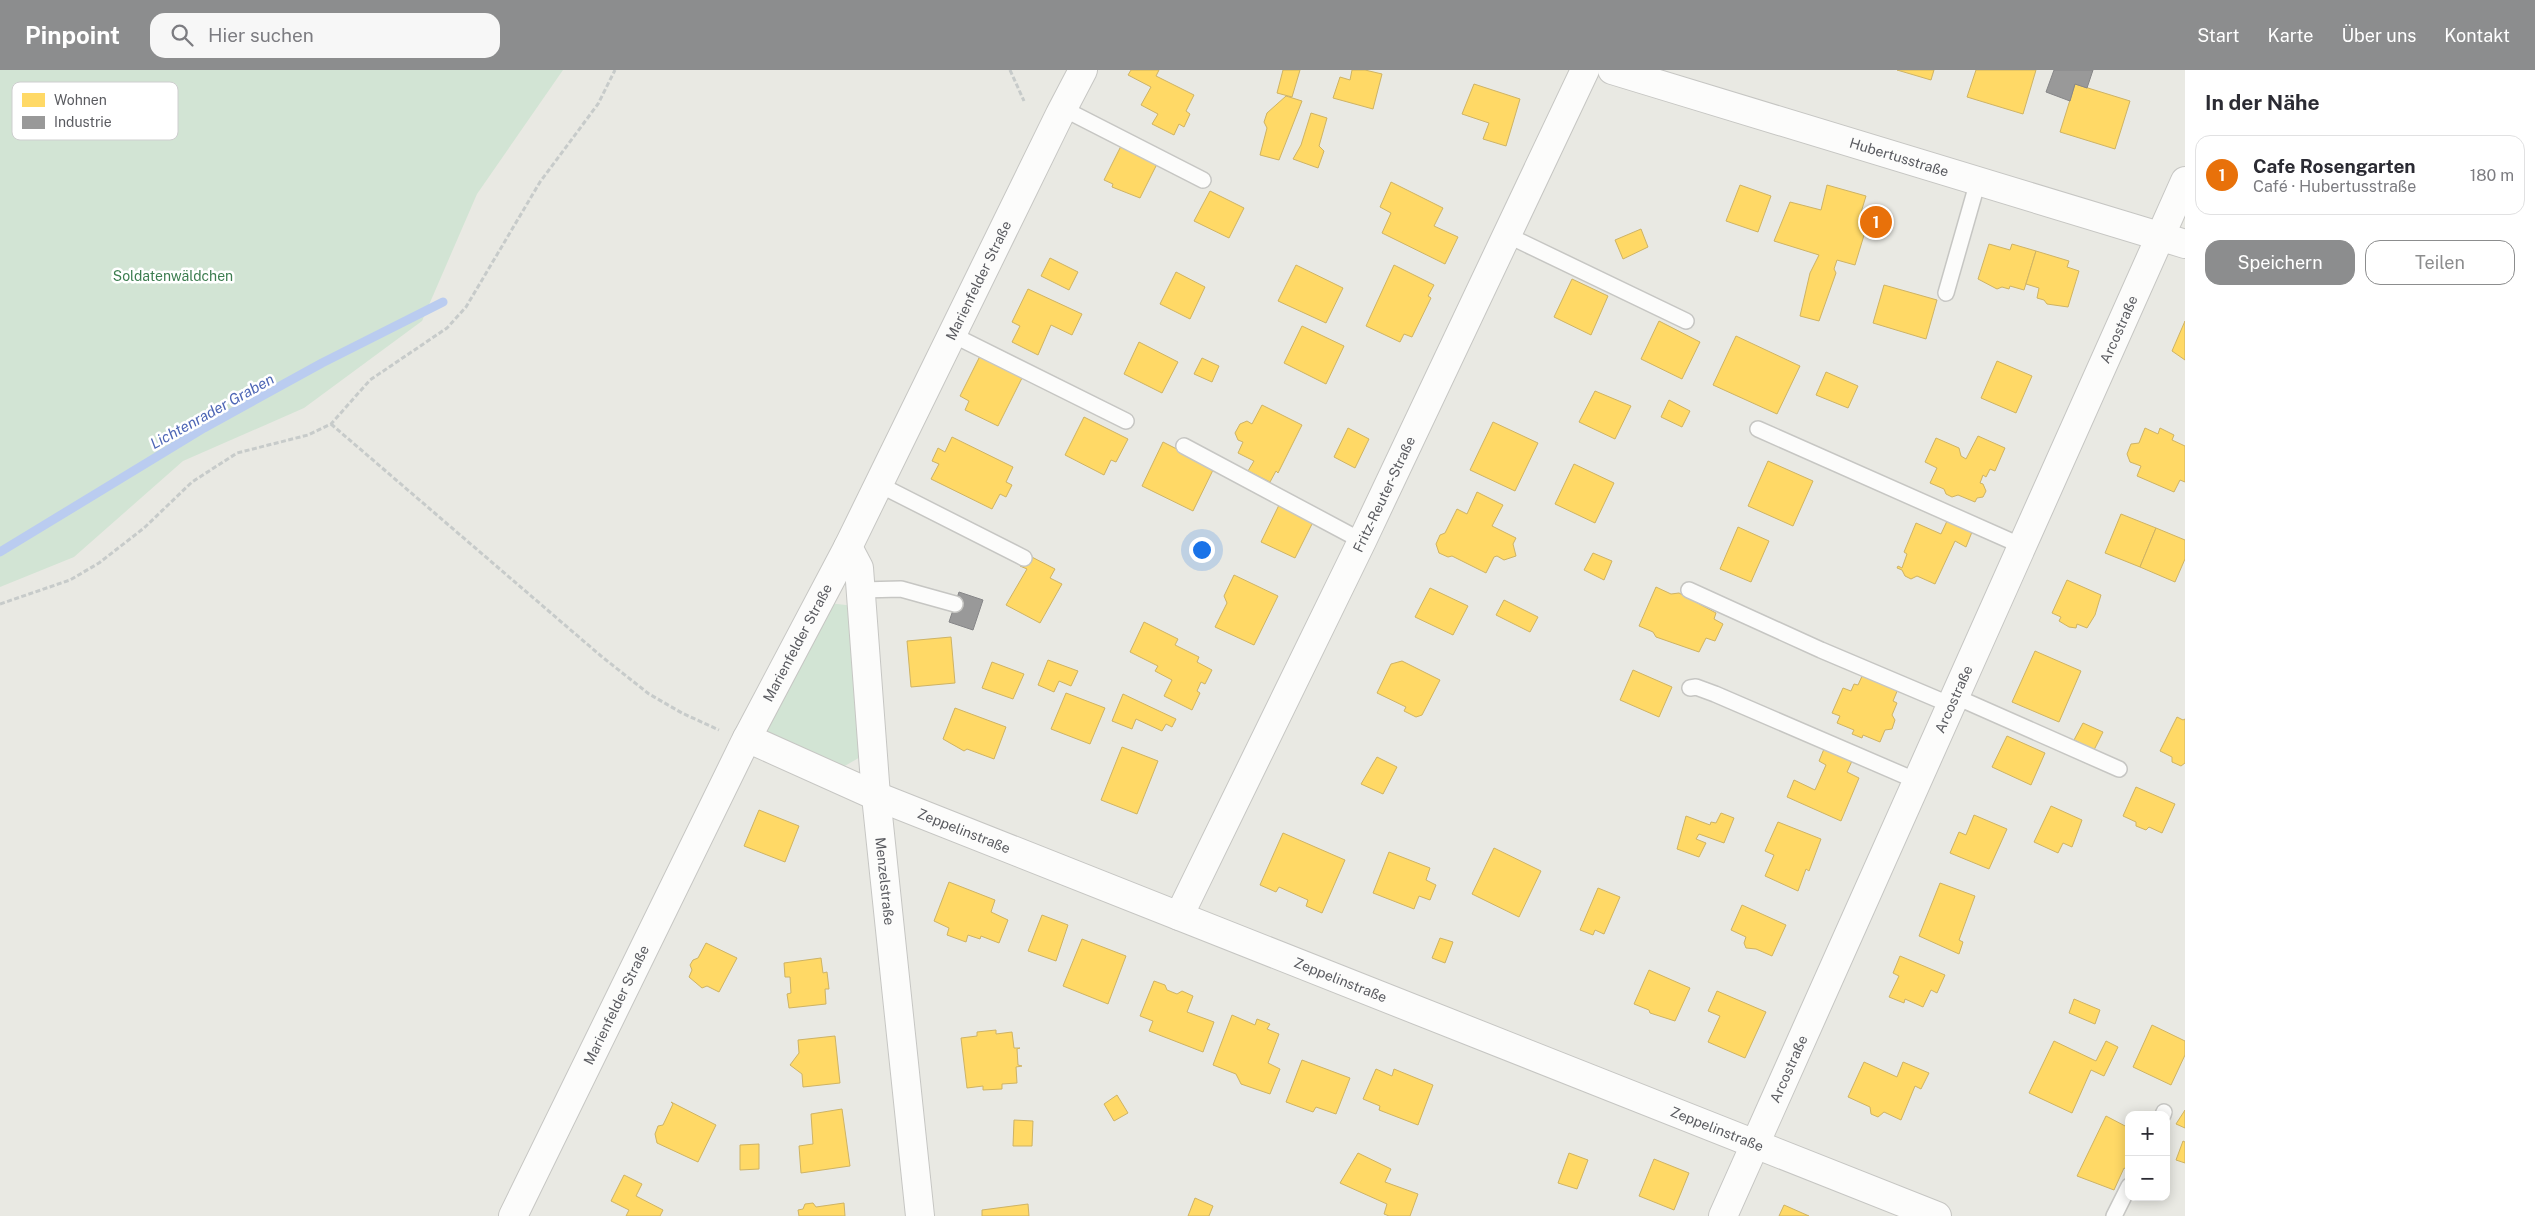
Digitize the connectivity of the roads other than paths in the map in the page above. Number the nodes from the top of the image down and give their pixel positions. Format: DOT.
graph roads {
  1 [pos="1083,70"];
  2 [pos="1585,70"];
  3 [pos="1612,70"];
  4 [pos="1062,108"];
  5 [pos="1203,180"];
  6 [pos="1978,181"];
  7 [pos="2185,181"];
  8 [pos="1507,235"];
  9 [pos="2172,241"];
  10 [pos="1946,293"];
  11 [pos="1686,321"];
  12 [pos="951,334"];
  13 [pos="1126,421"];
  14 [pos="1758,429"];
  15 [pos="1184,446"];
  16 [pos="878,484"];
  17 [pos="1362,541"];
  18 [pos="2022,546"];
  19 [pos="848,547"];
  20 [pos="1024,558"];
  21 [pos="861,590"];
  22 [pos="1689,590"];
  23 [pos="955,604"];
  24 [pos="1690,688"];
  25 [pos="1952,701"];
  26 [pos="746,740"];
  27 [pos="2119,769"];
  28 [pos="1916,781"];
  29 [pos="876,796"];
  30 [pos="1179,916"];
  31 [pos="1754,1143"];
  32 [pos="2125,1194"];
  33 [pos="513,1216"];
  34 [pos="920,1216"];
  35 [pos="1723,1216"];
  36 [pos="1937,1216"];
  37 [pos="2114,1216"];
  1 -- 4 [label="street, Marienfelder Straße"];
  2 -- 8 [label="street, Fritz-Reuter-Straße"];
  3 -- 6 [label="street, Hubertusstraße"];
  4 -- 5 [label="lane"];
  4 -- 12 [label="street, Marienfelder Straße"];
  6 -- 9 [label="street, Hubertusstraße"];
  6 -- 10 [label="lane"];
  7 -- 9 [label="street, Arcostraße"];
  8 -- 11 [label="lane"];
  8 -- 17 [label="street, Fritz-Reuter-Straße"];
  9 -- 18 [label="street, Arcostraße"];
  12 -- 13 [label="lane"];
  12 -- 16 [label="street, Marienfelder Straße"];
  14 -- 18 [label="lane"];
  15 -- 17 [label="lane"];
  16 -- 19 [label="street, Marienfelder Straße"];
  16 -- 20 [label="lane"];
  17 -- 30 [label="street, Fritz-Reuter-Straße"];
  18 -- 25 [label="street, Arcostraße"];
  19 -- 21 [label="street, Menzelstraße"];
  19 -- 26 [label="street, Marienfelder Straße"];
  21 -- 23 [label="lane"];
  21 -- 29 [label="street, Menzelstraße"];
  22 -- 25 [label="lane"];
  24 -- 28 [label="lane"];
  25 -- 27 [label="lane"];
  25 -- 28 [label="street, Arcostraße"];
  26 -- 29 [label="street, Zeppelinstraße"];
  26 -- 33 [label="street, Marienfelder Straße"];
  28 -- 31 [label="street, Arcostraße"];
  29 -- 30 [label="street, Zeppelinstraße"];
  29 -- 34 [label="street, Menzelstraße"];
  30 -- 31 [label="street, Zeppelinstraße"];
  31 -- 35 [label="street, Arcostraße"];
  31 -- 36 [label="street, Zeppelinstraße"];
  32 -- 37 [label="lane"];
}
